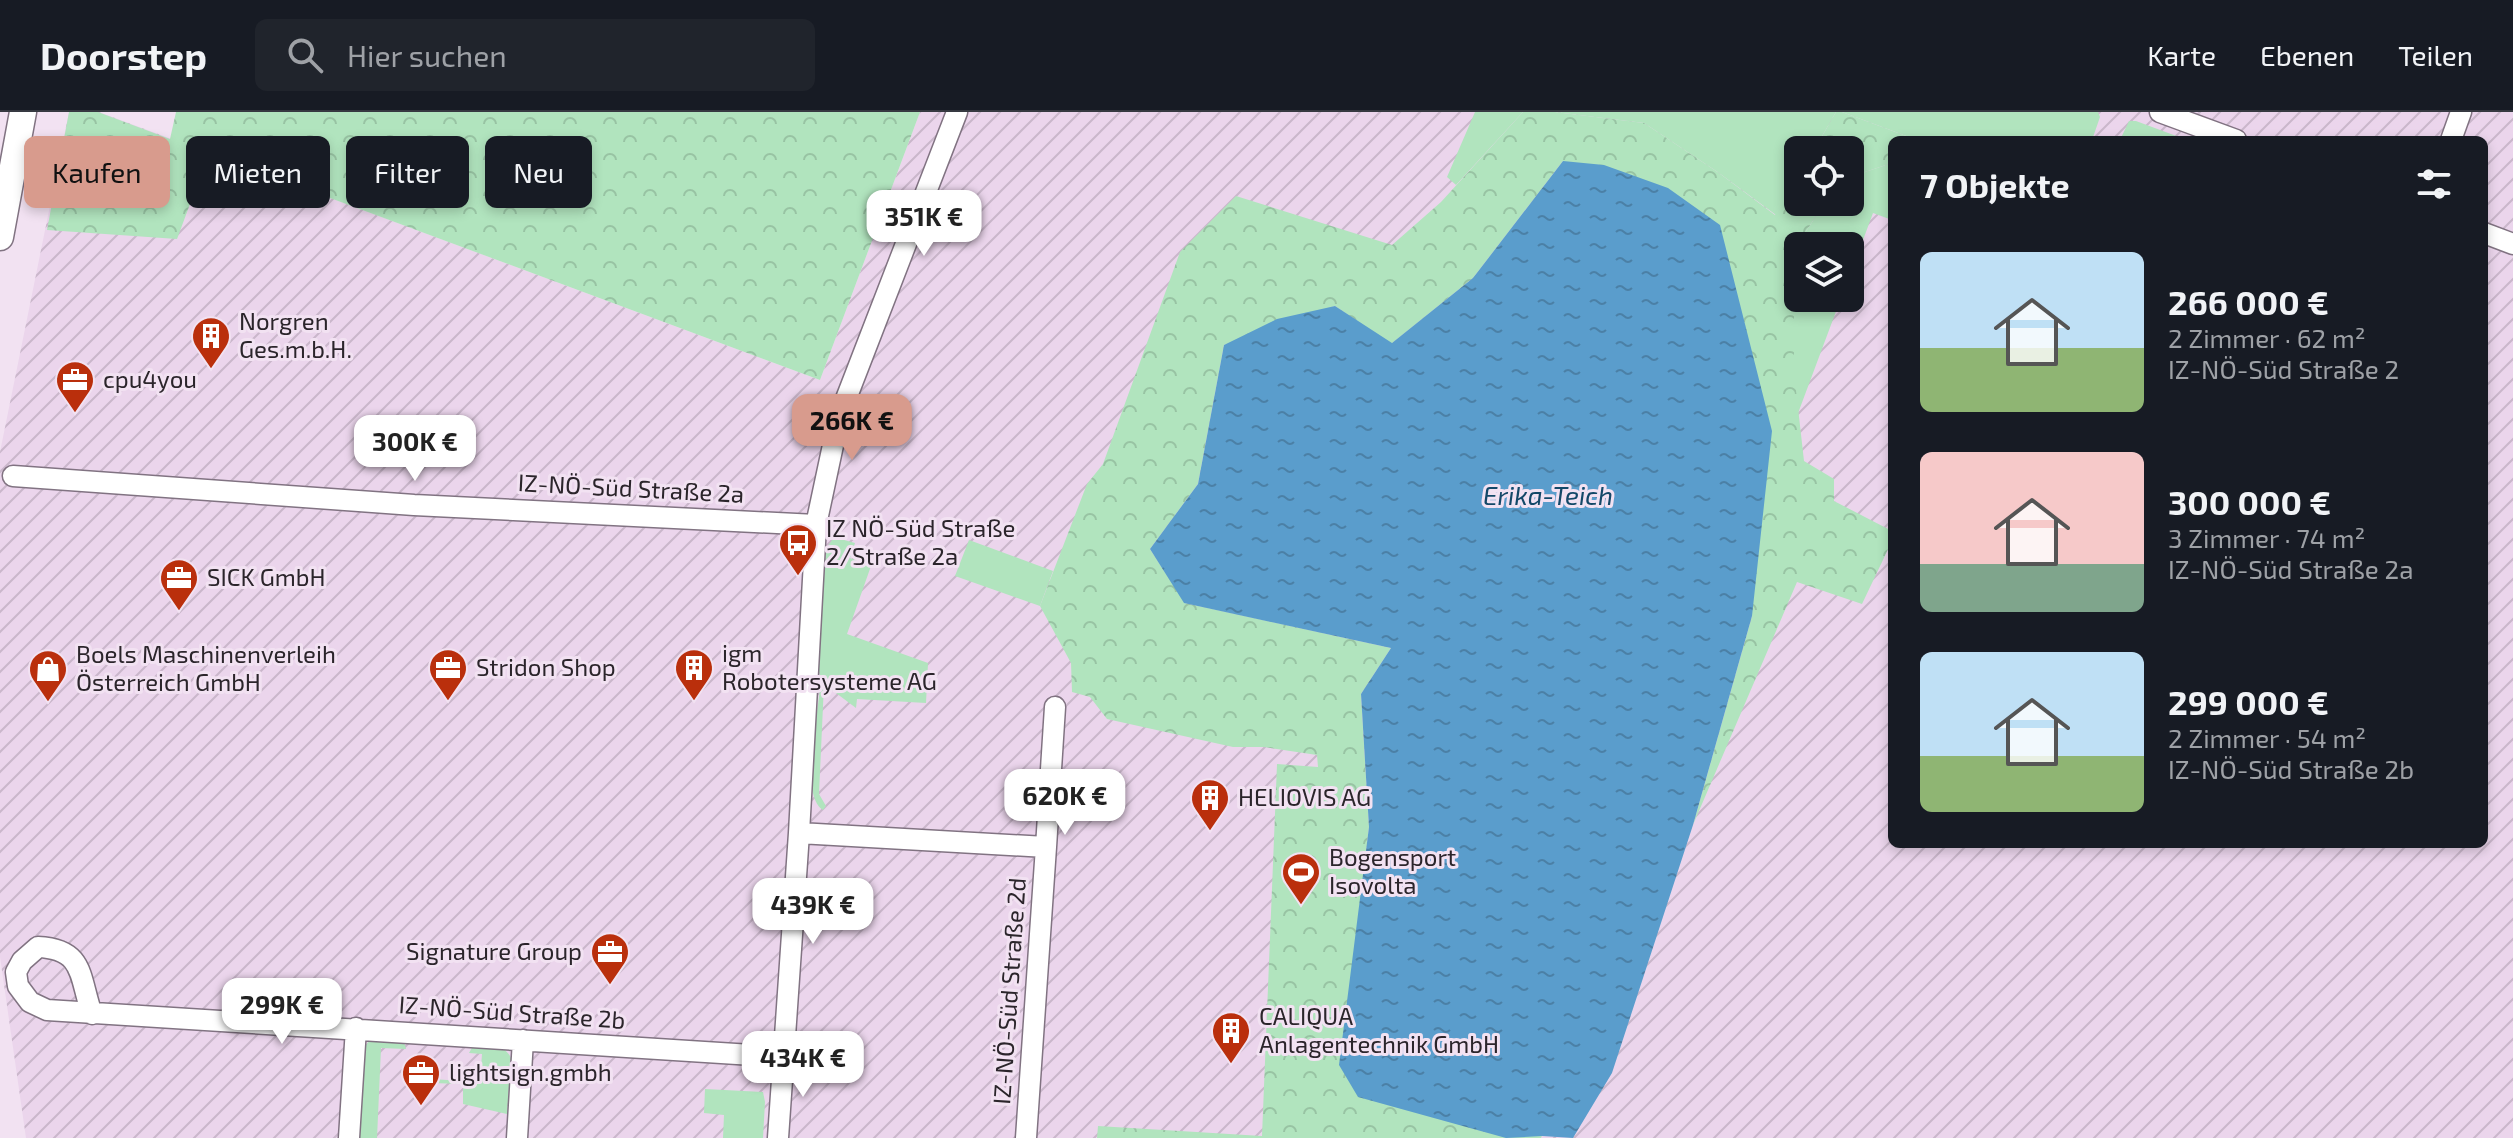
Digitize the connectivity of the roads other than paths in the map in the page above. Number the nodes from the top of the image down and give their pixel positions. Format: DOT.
graph roads {
  1 [pos="23,112"];
  2 [pos="957,112"];
  3 [pos="2160,112"];
  4 [pos="2461,112"];
  5 [pos="2225,136"];
  6 [pos="2452,136"];
  7 [pos="2488,235"];
  8 [pos="0,237"];
  9 [pos="2513,244"];
  10 [pos="13,476"];
  11 [pos="816,525"];
  12 [pos="1055,707"];
  13 [pos="799,833"];
  14 [pos="1046,847"];
  15 [pos="92,1014"];
  16 [pos="356,1028"];
  17 [pos="523,1040"];
  18 [pos="784,1057"];
  19 [pos="349,1138"];
  20 [pos="517,1138"];
  21 [pos="778,1138"];
  22 [pos="1026,1138"];
  1 -- 8 [label="main road"];
  2 -- 11 [label="street"];
  3 -- 5 [label="street"];
  4 -- 6 [label="street"];
  7 -- 9 [label="street"];
  10 -- 11 [label="street, IZ-NÖ-Süd Straße 2a"];
  11 -- 13 [label="street"];
  12 -- 14 [label="street, IZ-NÖ-Süd Straße 2d"];
  13 -- 14 [label="street, IZ-NÖ-Süd Straße 2d"];
  13 -- 18 [label="street"];
  14 -- 22 [label="street, IZ-NÖ-Süd Straße 2d"];
  15 -- 16 [label="street, IZ-NÖ-Süd Straße 2b"];
  16 -- 17 [label="street, IZ-NÖ-Süd Straße 2b"];
  16 -- 19 [label="street"];
  17 -- 18 [label="street, IZ-NÖ-Süd Straße 2b"];
  17 -- 20 [label="street"];
  18 -- 21 [label="street"];
}
